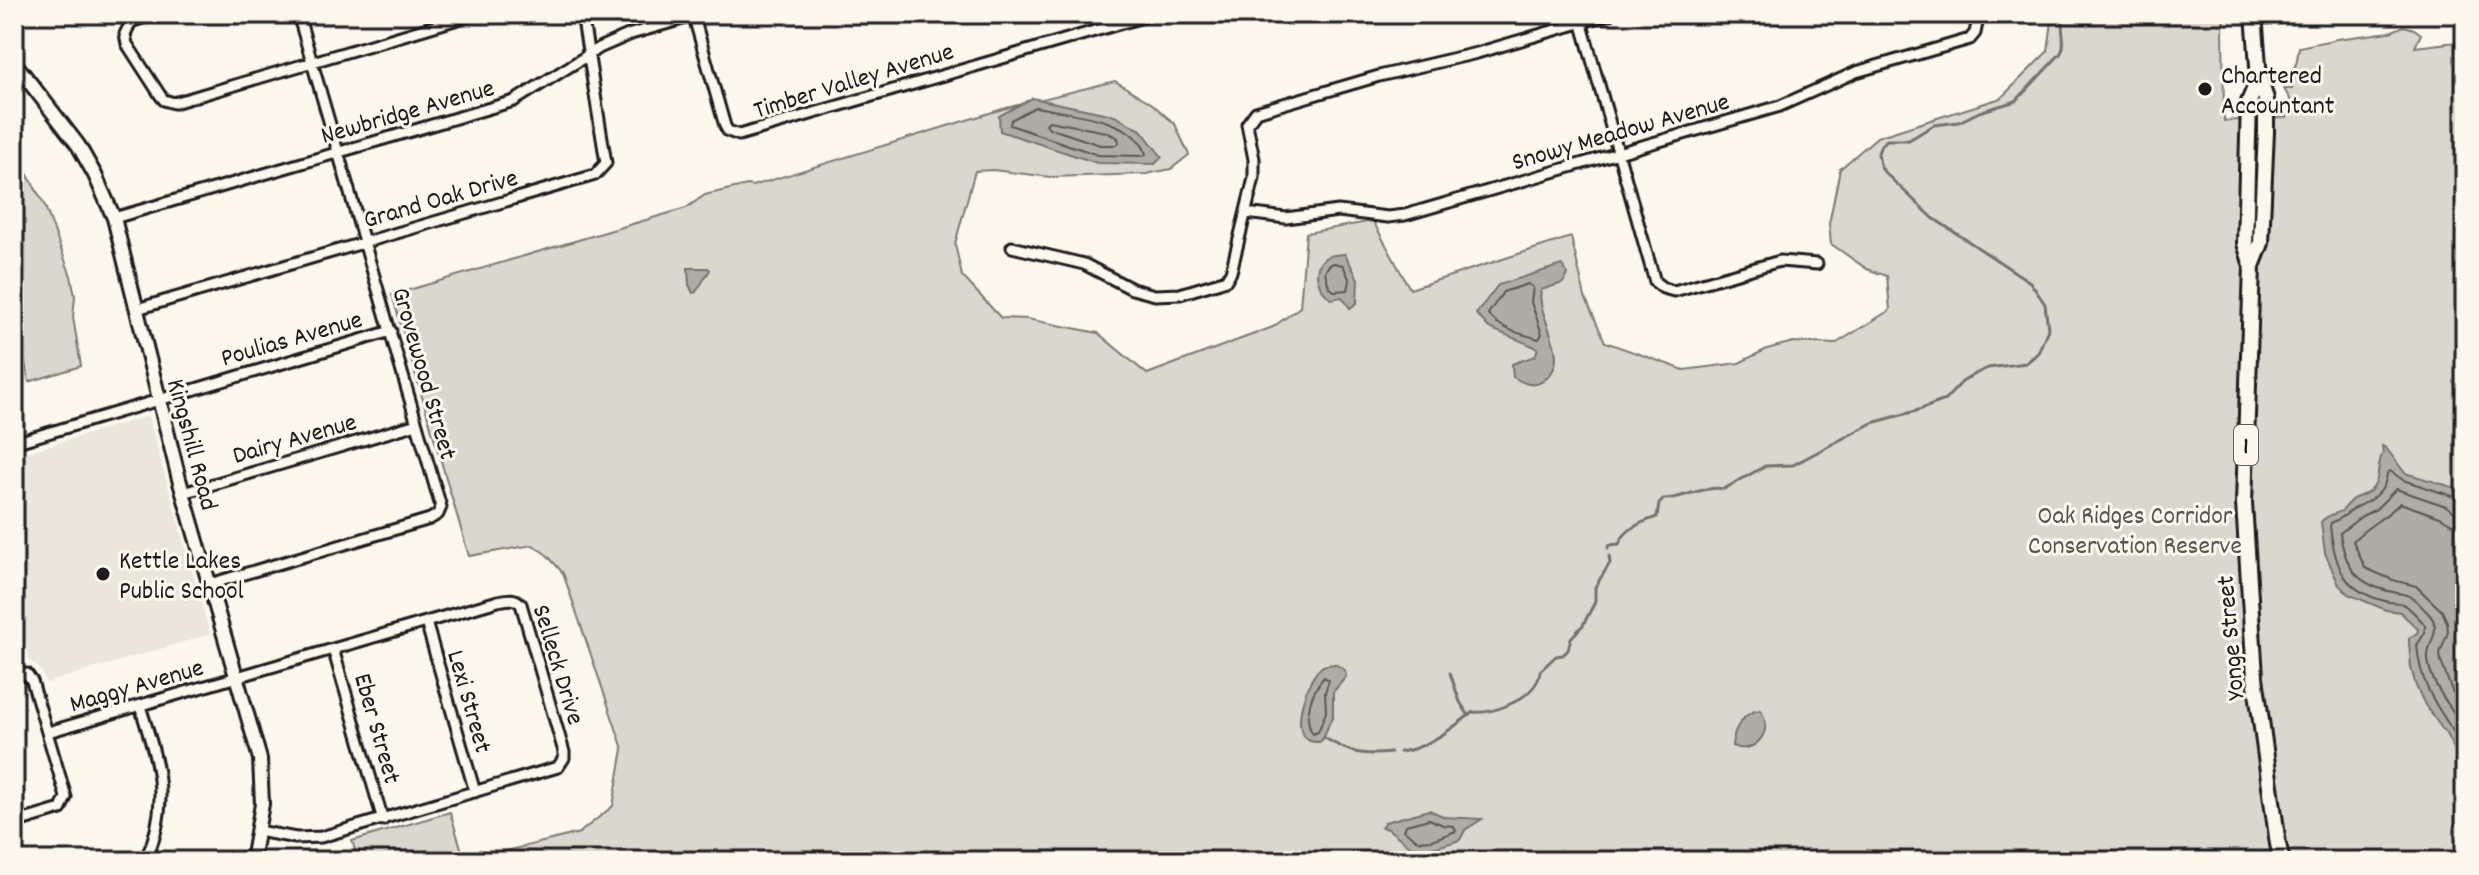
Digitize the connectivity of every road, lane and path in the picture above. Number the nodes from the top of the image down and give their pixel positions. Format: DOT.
graph roads {
  1 [pos="155,14"];
  2 [pos="298,14"];
  3 [pos="475,14"];
  4 [pos="582,14"];
  5 [pos="1153,14"];
  6 [pos="1610,14"];
  7 [pos="1979,14"];
  8 [pos="2254,14"];
  9 [pos="696,15"];
  10 [pos="1580,18"];
  11 [pos="588,55"];
  12 [pos="14,62"];
  13 [pos="312,62"];
  14 [pos="26,77"];
  15 [pos="14,87"];
  16 [pos="338,153"];
  17 [pos="1620,153"];
  18 [pos="1246,213"];
  19 [pos="114,218"];
  20 [pos="365,242"];
  21 [pos="1012,247"];
  22 [pos="1817,264"];
  23 [pos="137,309"];
  24 [pos="391,331"];
  25 [pos="159,399"];
  26 [pos="417,424"];
  27 [pos="14,443"];
  28 [pos="183,493"];
  29 [pos="210,584"];
  30 [pos="426,622"];
  31 [pos="333,649"];
  32 [pos="14,674"];
  33 [pos="237,677"];
  34 [pos="140,706"];
  35 [pos="48,732"];
  36 [pos="475,792"];
  37 [pos="383,820"];
  38 [pos="14,823"];
  39 [pos="258,831"];
  40 [pos="145,861"];
  41 [pos="252,861"];
  42 [pos="2282,861"];
  1 -- 13 [label="street"];
  2 -- 13 [label="street, Grovewood Street"];
  3 -- 13 [label="street"];
  4 -- 11 [label="street, Grand Oak Drive"];
  5 -- 9 [label="street, Timber Valley Avenue"];
  6 -- 10 [label="street"];
  7 -- 17 [label="street, Snowy Meadow Avenue"];
  8 -- 42 [label="main road, Yonge Street / 1"];
  9 -- 11 [label="street, Newbridge Avenue"];
  10 -- 17 [label="street"];
  10 -- 18 [label="street"];
  11 -- 16 [label="street, Newbridge Avenue"];
  11 -- 20 [label="street, Grand Oak Drive"];
  12 -- 14 [label="street, Kingshill Road"];
  13 -- 16 [label="street, Grovewood Street"];
  14 -- 15 [label="street"];
  14 -- 19 [label="street, Kingshill Road"];
  16 -- 19 [label="street, Newbridge Avenue"];
  16 -- 20 [label="street, Grovewood Street"];
  17 -- 18 [label="street, Snowy Meadow Avenue"];
  17 -- 22 [label="street"];
  18 -- 21 [label="street"];
  19 -- 23 [label="street, Kingshill Road"];
  20 -- 23 [label="street, Grand Oak Drive"];
  20 -- 24 [label="street, Grovewood Street"];
  23 -- 25 [label="street, Kingshill Road"];
  24 -- 25 [label="street, Poulias Avenue"];
  24 -- 26 [label="street, Grovewood Street"];
  25 -- 27 [label="street, Poulias Avenue"];
  25 -- 28 [label="street, Kingshill Road"];
  26 -- 28 [label="street, Dairy Avenue"];
  26 -- 29 [label="street, Grovewood Street"];
  28 -- 29 [label="street, Kingshill Road"];
  29 -- 33 [label="street, Kingshill Road"];
  30 -- 31 [label="street, Selleck Drive"];
  30 -- 36 [label="street, Lexi Street"];
  30 -- 36 [label="street, Selleck Drive"];
  31 -- 33 [label="street, Selleck Drive"];
  31 -- 37 [label="street, Eber Street"];
  32 -- 35 [label="street"];
  33 -- 34 [label="street, Maggy Avenue"];
  33 -- 39 [label="street, Kingshill Road"];
  34 -- 35 [label="street, Maggy Avenue"];
  34 -- 40 [label="street"];
  35 -- 38 [label="street"];
  36 -- 37 [label="street, Selleck Drive"];
  37 -- 39 [label="street, Selleck Drive"];
  39 -- 41 [label="street, Kingshill Road"];
}
